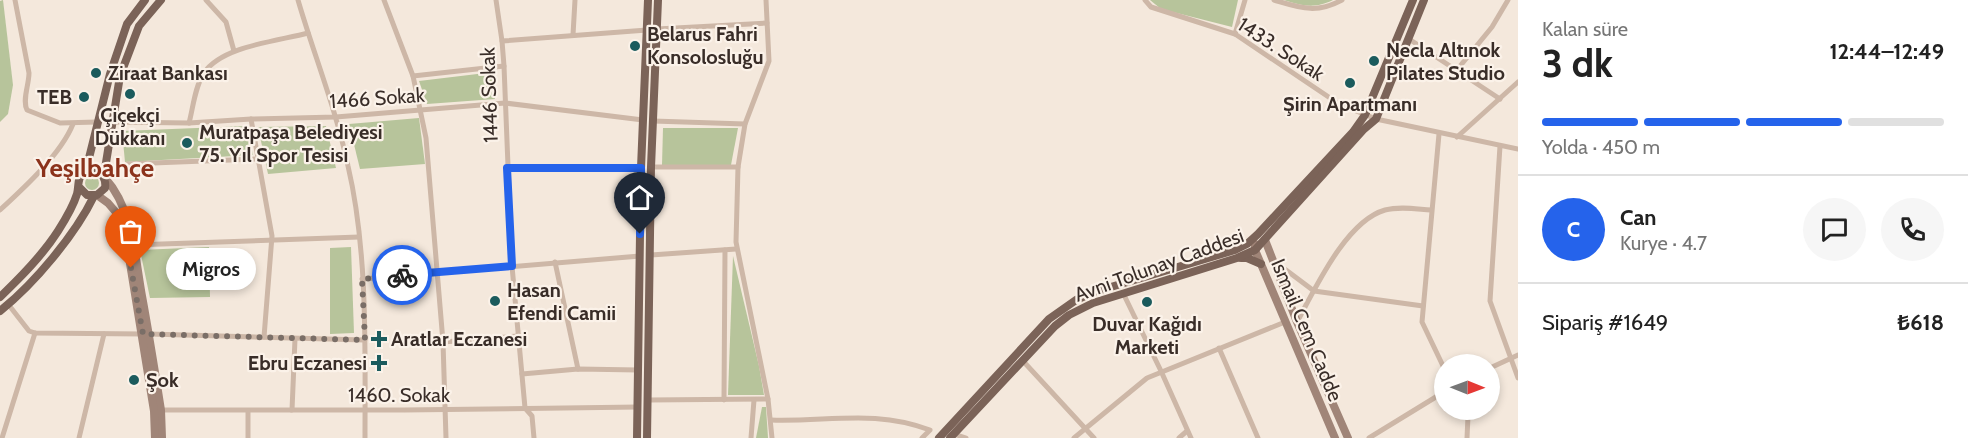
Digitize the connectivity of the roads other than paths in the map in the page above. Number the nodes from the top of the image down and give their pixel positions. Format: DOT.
graph roads {
  1 [pos="15,0"];
  2 [pos="145,0"];
  3 [pos="161,0"];
  4 [pos="206,0"];
  5 [pos="300,0"];
  6 [pos="384,0"];
  7 [pos="496,0"];
  8 [pos="575,0"];
  9 [pos="648,0"];
  10 [pos="658,0"];
  11 [pos="766,0"];
  12 [pos="1145,0"];
  13 [pos="1245,0"];
  14 [pos="1274,0"];
  15 [pos="1342,0"];
  16 [pos="1413,0"];
  17 [pos="1424,0"];
  18 [pos="1508,0"];
  19 [pos="767,23"];
  20 [pos="657,29"];
  21 [pos="647,30"];
  22 [pos="308,33"];
  23 [pos="1235,34"];
  24 [pos="573,35"];
  25 [pos="1409,39"];
  26 [pos="502,41"];
  27 [pos="234,51"];
  28 [pos="504,66"];
  29 [pos="1456,71"];
  30 [pos="412,76"];
  31 [pos="1518,82"];
  32 [pos="1500,99"];
  33 [pos="505,103"];
  34 [pos="420,110"];
  35 [pos="1365,115"];
  36 [pos="336,117"];
  37 [pos="250,119"];
  38 [pos="643,120"];
  39 [pos="1376,120"];
  40 [pos="97,122"];
  41 [pos="113,122"];
  42 [pos="652,122"];
  43 [pos="189,123"];
  44 [pos="73,124"];
  45 [pos="745,124"];
  46 [pos="1439,134"];
  47 [pos="1457,137"];
  48 [pos="1500,146"];
  49 [pos="1518,150"];
  50 [pos="259,159"];
  51 [pos="127,164"];
  52 [pos="651,167"];
  53 [pos="738,167"];
  54 [pos="507,168"];
  55 [pos="641,168"];
  56 [pos="86,170"];
  57 [pos="104,177"];
  58 [pos="80,187"];
  59 [pos="96,196"];
  60 [pos="0,210"];
  61 [pos="1431,210"];
  62 [pos="1258,234"];
  63 [pos="358,237"];
  64 [pos="1265,240"];
  65 [pos="272,241"];
  66 [pos="130,245"];
  67 [pos="736,249"];
  68 [pos="725,250"];
  69 [pos="1255,250"];
  70 [pos="651,255"];
  71 [pos="640,256"];
  72 [pos="1237,258"];
  73 [pos="555,262"];
  74 [pos="1261,264"];
  75 [pos="512,266"];
  76 [pos="1275,267"];
  77 [pos="437,272"];
  78 [pos="362,279"];
  79 [pos="1314,291"];
  80 [pos="1123,293"];
  81 [pos="0,297"];
  82 [pos="8,304"];
  83 [pos="1422,306"];
  84 [pos="0,311"];
  85 [pos="1285,322"];
  86 [pos="1297,322"];
  87 [pos="35,333"];
  88 [pos="104,334"];
  89 [pos="146,334"];
  90 [pos="518,336"];
  91 [pos="264,337"];
  92 [pos="295,339"];
  93 [pos="365,340"];
  94 [pos="444,342"];
  95 [pos="1219,348"];
  96 [pos="1437,354"];
  97 [pos="1518,355"];
  98 [pos="1511,358"];
  99 [pos="1023,361"];
  100 [pos="1500,363"];
  101 [pos="578,369"];
  102 [pos="638,370"];
  103 [pos="1161,371"];
  104 [pos="522,374"];
  105 [pos="1518,378"];
  106 [pos="1434,398"];
  107 [pos="768,399"];
  108 [pos="649,400"];
  109 [pos="724,400"];
  110 [pos="754,400"];
  111 [pos="638,407"];
  112 [pos="525,408"];
  113 [pos="161,410"];
  114 [pos="292,410"];
  115 [pos="365,410"];
  116 [pos="446,410"];
  117 [pos="248,411"];
  118 [pos="771,420"];
  119 [pos="1468,420"];
  120 [pos="1085,428"];
  121 [pos="1187,431"];
  122 [pos="952,436"];
  123 [pos="2,438"];
  124 [pos="79,438"];
  125 [pos="155,438"];
  126 [pos="162,438"];
  127 [pos="248,438"];
  128 [pos="365,438"];
  129 [pos="446,438"];
  130 [pos="534,438"];
  131 [pos="637,438"];
  132 [pos="647,438"];
  133 [pos="751,438"];
  134 [pos="772,438"];
  135 [pos="922,438"];
  136 [pos="939,438"];
  137 [pos="966,438"];
  138 [pos="1074,438"];
  139 [pos="1094,438"];
  140 [pos="1179,438"];
  141 [pos="1191,438"];
  142 [pos="1258,438"];
  143 [pos="1335,438"];
  144 [pos="1348,438"];
  145 [pos="1369,438"];
  146 [pos="1467,438"];
  1 -- 44 [label="street"];
  2 -- 40 [label="main road"];
  3 -- 41 [label="main road"];
  4 -- 27 [label="street"];
  5 -- 22 [label="street"];
  6 -- 30 [label="street"];
  7 -- 26 [label="street, 1446 Sokak"];
  8 -- 24 [label="street"];
  9 -- 21 [label="main road"];
  10 -- 20 [label="main road"];
  11 -- 19 [label="street"];
  12 -- 23 [label="street, 1433. Sokak"];
  13 -- 23 [label="street"];
  14 -- 15 [label="street"];
  16 -- 35 [label="main road, Avni Tolunay Caddesi"];
  17 -- 25 [label="main road"];
  18 -- 29 [label="street"];
  19 -- 20 [label="street"];
  19 -- 45 [label="street"];
  20 -- 42 [label="main road"];
  21 -- 24 [label="street"];
  21 -- 38 [label="main road"];
  22 -- 27 [label="street"];
  22 -- 36 [label="street"];
  23 -- 35 [label="street, 1433. Sokak"];
  24 -- 26 [label="street"];
  25 -- 29 [label="street"];
  25 -- 39 [label="main road"];
  26 -- 28 [label="street, 1446 Sokak"];
  27 -- 43 [label="street"];
  28 -- 30 [label="street"];
  28 -- 33 [label="street, 1446 Sokak"];
  29 -- 32 [label="street"];
  30 -- 34 [label="street"];
  31 -- 32 [label="street"];
  32 -- 47 [label="street"];
  33 -- 34 [label="street, 1466 Sokak"];
  33 -- 38 [label="street, 1466 Sokak"];
  33 -- 54 [label="street, 1446 Sokak"];
  34 -- 36 [label="street, 1466 Sokak"];
  34 -- 77 [label="street"];
  35 -- 39 [label="street"];
  35 -- 62 [label="main road, Avni Tolunay Caddesi"];
  36 -- 37 [label="street, 1466 Sokak"];
  36 -- 63 [label="street"];
  37 -- 43 [label="street, 1466 Sokak"];
  37 -- 50 [label="street"];
  38 -- 55 [label="main road"];
  39 -- 46 [label="street"];
  39 -- 64 [label="main road, Avni Tolunay Caddesi"];
  40 -- 44 [label="street"];
  40 -- 56 [label="main road"];
  41 -- 43 [label="street, 1466 Sokak"];
  41 -- 57 [label="main road"];
  42 -- 45 [label="street"];
  42 -- 52 [label="main road"];
  44 -- 60 [label="street"];
  45 -- 53 [label="street"];
  46 -- 47 [label="street"];
  46 -- 61 [label="street"];
  47 -- 48 [label="street"];
  48 -- 49 [label="street"];
  48 -- 98 [label="street"];
  50 -- 51 [label="street"];
  50 -- 65 [label="street"];
  52 -- 53 [label="street"];
  52 -- 70 [label="main road"];
  53 -- 67 [label="street"];
  54 -- 55 [label="street"];
  54 -- 75 [label="street, 1446 Sokak"];
  55 -- 71 [label="main road"];
  56 -- 57 [label="main road"];
  56 -- 58 [label="main road"];
  57 -- 59 [label="main road"];
  57 -- 66 [label="main road"];
  58 -- 59 [label="main road"];
  58 -- 81 [label="main road"];
  59 -- 66 [label="main road"];
  59 -- 82 [label="main road"];
  61 -- 79 [label="street"];
  61 -- 83 [label="street"];
  62 -- 69 [label="main road, Ismail Cem Cadde"];
  62 -- 136 [label="main road, Avni Tolunay Caddesi"];
  63 -- 65 [label="street"];
  63 -- 78 [label="street"];
  64 -- 69 [label="main road, Avni Tolunay Caddesi"];
  64 -- 76 [label="main road, Ismail Cem Cadde"];
  65 -- 66 [label="street"];
  65 -- 91 [label="street"];
  66 -- 89 [label="main road"];
  67 -- 68 [label="street"];
  67 -- 107 [label="street"];
  68 -- 70 [label="street"];
  68 -- 109 [label="street"];
  69 -- 72 [label="main road, Avni Tolunay Caddesi"];
  69 -- 74 [label="main road, Ismail Cem Cadde"];
  70 -- 108 [label="main road"];
  71 -- 73 [label="street"];
  71 -- 102 [label="main road"];
  72 -- 74 [label="main road"];
  72 -- 80 [label="main road, Avni Tolunay Caddesi"];
  73 -- 75 [label="street"];
  73 -- 101 [label="street"];
  74 -- 85 [label="main road, Ismail Cem Cadde"];
  75 -- 77 [label="street"];
  75 -- 90 [label="street, 1446 Sokak"];
  76 -- 79 [label="street"];
  76 -- 86 [label="main road, Ismail Cem Cadde"];
  77 -- 78 [label="street"];
  77 -- 94 [label="street"];
  78 -- 93 [label="street"];
  79 -- 83 [label="street"];
  79 -- 86 [label="street"];
  80 -- 99 [label="main road, Avni Tolunay Caddesi"];
  80 -- 103 [label="street"];
  82 -- 84 [label="main road"];
  82 -- 87 [label="street"];
  83 -- 96 [label="street"];
  85 -- 95 [label="street"];
  85 -- 143 [label="main road, Ismail Cem Cadde"];
  86 -- 144 [label="main road, Ismail Cem Cadde"];
  87 -- 88 [label="street"];
  87 -- 123 [label="street"];
  88 -- 89 [label="street"];
  88 -- 124 [label="street"];
  89 -- 91 [label="street"];
  89 -- 113 [label="main road"];
  89 -- 125 [label="main road"];
  90 -- 94 [label="street"];
  90 -- 104 [label="street, 1446 Sokak"];
  91 -- 92 [label="street"];
  92 -- 93 [label="street"];
  92 -- 114 [label="street"];
  93 -- 115 [label="street"];
  94 -- 116 [label="street"];
  95 -- 103 [label="street"];
  95 -- 142 [label="street"];
  97 -- 98 [label="street"];
  98 -- 100 [label="street"];
  98 -- 105 [label="street"];
  99 -- 120 [label="street"];
  99 -- 122 [label="main road, Avni Tolunay Caddesi"];
  101 -- 102 [label="street"];
  101 -- 104 [label="street"];
  102 -- 111 [label="main road"];
  103 -- 120 [label="street"];
  103 -- 121 [label="street"];
  104 -- 112 [label="street, 1446 Sokak"];
  106 -- 145 [label="street"];
  107 -- 110 [label="street"];
  107 -- 118 [label="street"];
  108 -- 109 [label="street"];
  108 -- 132 [label="main road"];
  109 -- 110 [label="street"];
  110 -- 133 [label="street"];
  111 -- 112 [label="street, 1460. Sokak"];
  111 -- 131 [label="main road"];
  112 -- 116 [label="street, 1460. Sokak"];
  112 -- 130 [label="street, 1446 Sokak"];
  113 -- 117 [label="street, 1460. Sokak"];
  113 -- 126 [label="main road"];
  114 -- 115 [label="street, 1460. Sokak"];
  114 -- 117 [label="street, 1460. Sokak"];
  115 -- 116 [label="street, 1460. Sokak"];
  115 -- 128 [label="street"];
  116 -- 129 [label="street"];
  117 -- 127 [label="street"];
  118 -- 134 [label="street"];
  118 -- 135 [label="street"];
  119 -- 146 [label="street"];
  120 -- 138 [label="street"];
  120 -- 139 [label="street"];
  121 -- 140 [label="street"];
  121 -- 141 [label="street"];
  122 -- 137 [label="street"];
}
